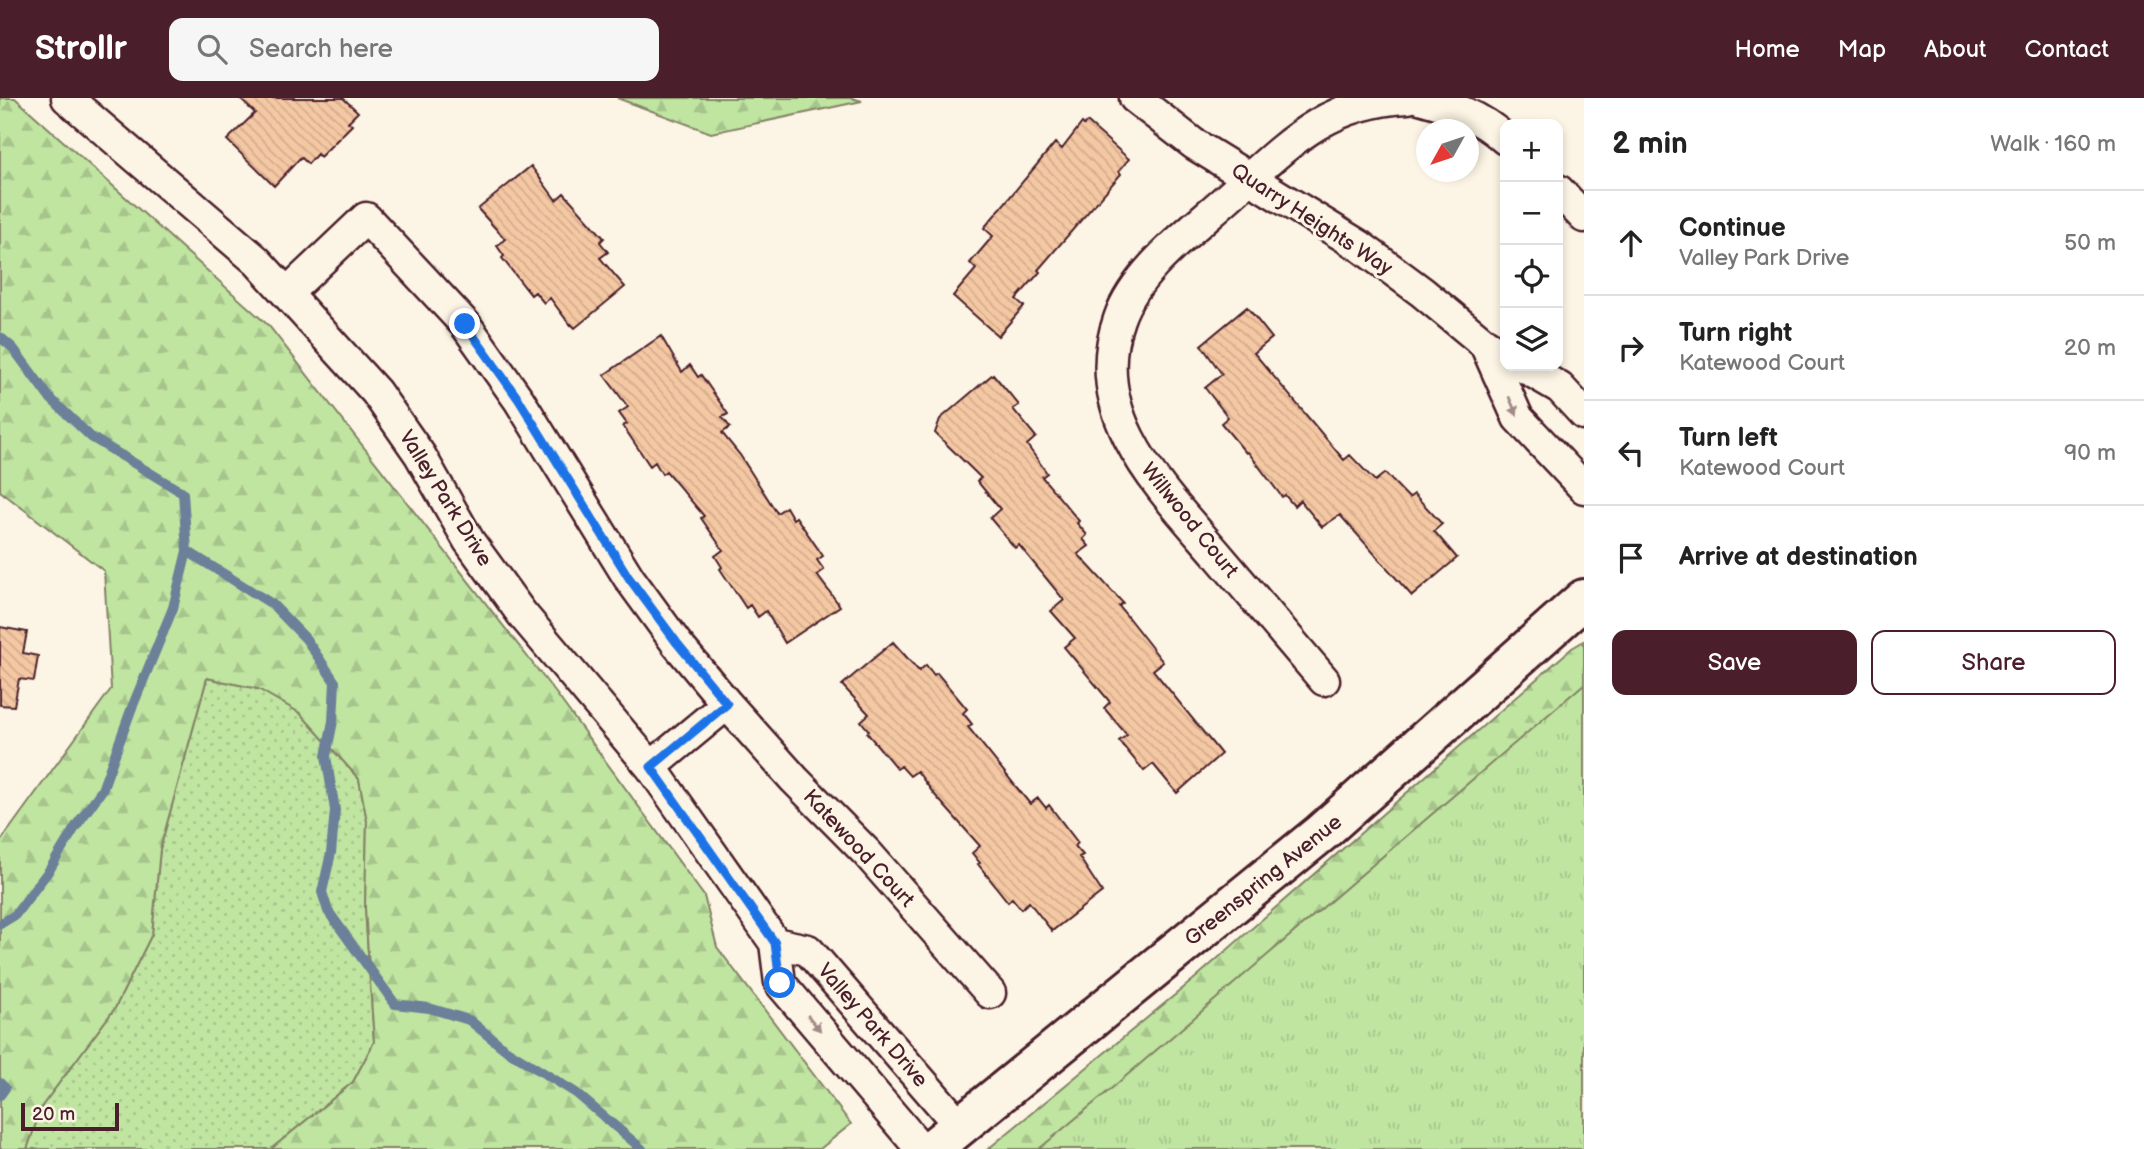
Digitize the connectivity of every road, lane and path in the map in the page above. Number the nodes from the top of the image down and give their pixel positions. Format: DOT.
graph roads {
  1 [pos="67,98"];
  2 [pos="1135,98"];
  3 [pos="1408,98"];
  4 [pos="1420,98"];
  5 [pos="1500,134"];
  6 [pos="1250,178"];
  7 [pos="1563,195"];
  8 [pos="1584,217"];
  9 [pos="287,293"];
  10 [pos="1495,350"];
  11 [pos="1531,371"];
  12 [pos="1584,414"];
  13 [pos="1584,488"];
  14 [pos="1584,599"];
  15 [pos="1324,680"];
  16 [pos="727,704"];
  17 [pos="651,767"];
  18 [pos="775,943"];
  19 [pos="989,993"];
  20 [pos="946,1138"];
  21 [pos="921,1149"];
  1 -- 9 [label="street, Valley Park Drive"];
  2 -- 6 [label="street, Quarry Heights Way"];
  3 -- 6 [label="street, Willwood Court"];
  4 -- 5 [label="street"];
  6 -- 10 [label="street, Quarry Heights Way"];
  6 -- 15 [label="street, Willwood Court"];
  7 -- 8 [label="street"];
  9 -- 16 [label="street, Katewood Court"];
  9 -- 17 [label="street, Valley Park Drive"];
  10 -- 13 [label="street, Quarry Heights Way, one-way"];
  11 -- 12 [label="street"];
  14 -- 20 [label="main road, Greenspring Avenue"];
  16 -- 17 [label="street"];
  16 -- 19 [label="street, Katewood Court"];
  17 -- 18 [label="street, Valley Park Drive"];
  18 -- 20 [label="street, Valley Park Drive"];
  18 -- 21 [label="street, Valley Park Drive, one-way"];
}
